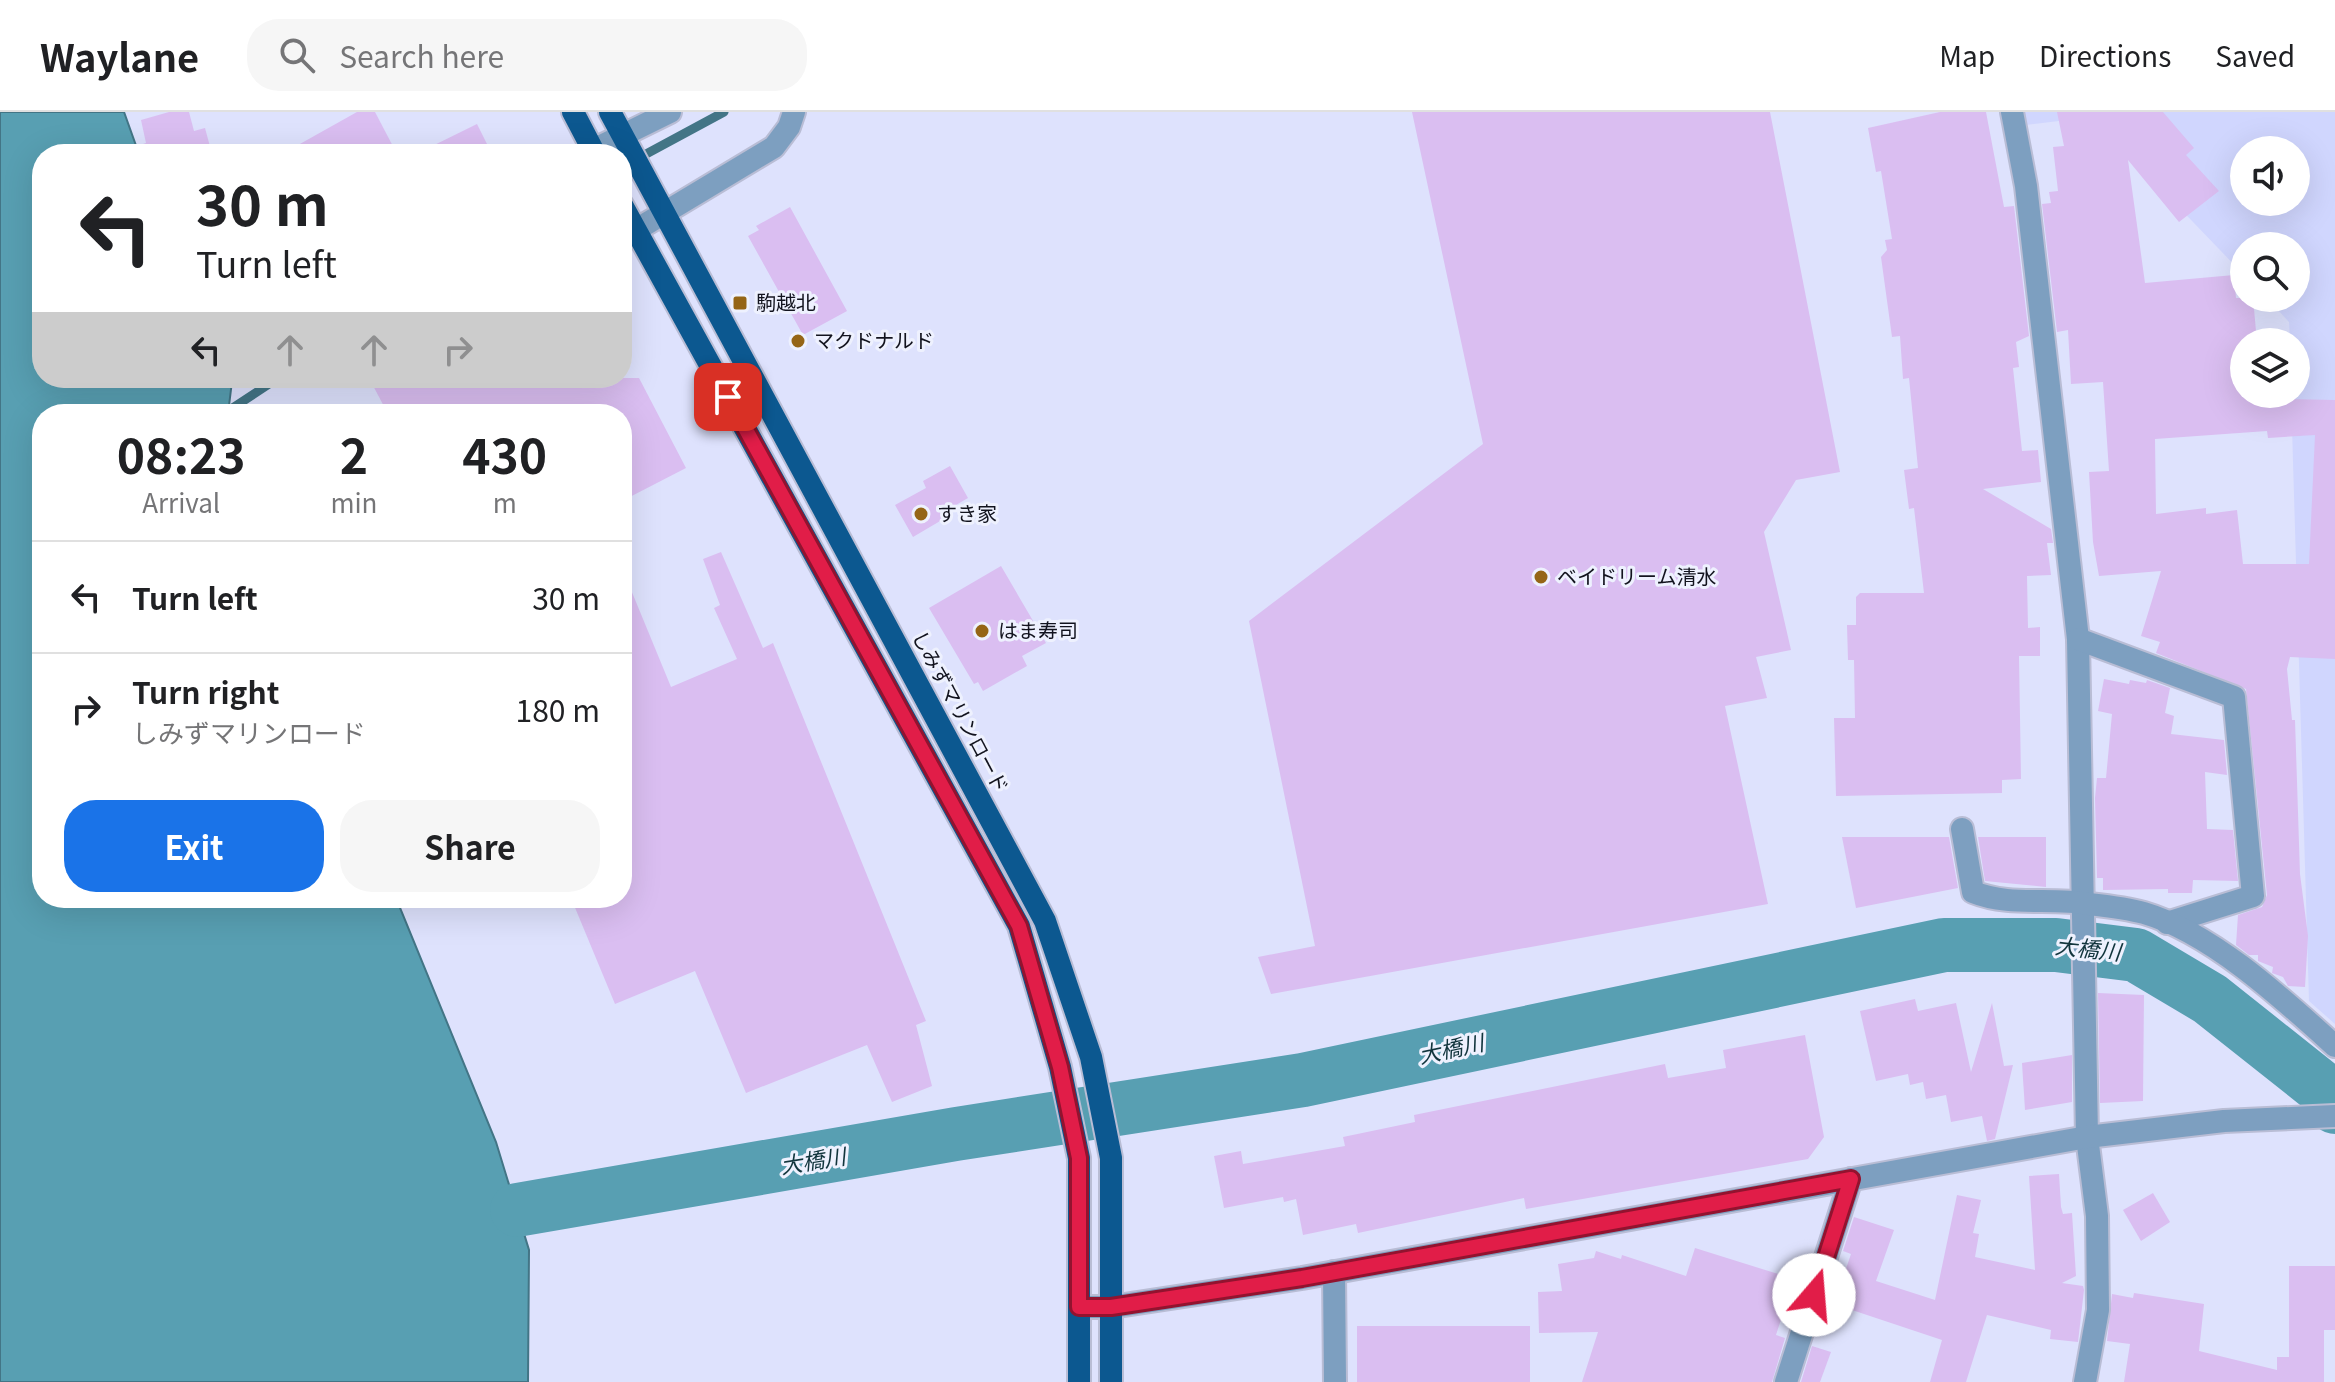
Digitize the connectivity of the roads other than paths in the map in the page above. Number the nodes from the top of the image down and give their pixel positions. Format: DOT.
graph roads {
  1 [pos="573,112"];
  2 [pos="610,112"];
  3 [pos="670,112"];
  4 [pos="794,112"];
  5 [pos="2012,112"];
  6 [pos="626,143"];
  7 [pos="590,144"];
  8 [pos="622,144"];
  9 [pos="632,154"];
  10 [pos="664,215"];
  11 [pos="632,223"];
  12 [pos="636,230"];
  13 [pos="2078,639"];
  14 [pos="1962,829"];
  15 [pos="2084,910"];
  16 [pos="2167,923"];
  17 [pos="2335,1046"];
  18 [pos="2335,1116"];
  19 [pos="2087,1137"];
  20 [pos="1851,1179"];
  21 [pos="1334,1272"];
  22 [pos="1079,1307"];
  23 [pos="1111,1307"];
  24 [pos="1079,1382"];
  25 [pos="1111,1382"];
  26 [pos="1335,1382"];
  27 [pos="1786,1382"];
  28 [pos="2085,1382"];
  1 -- 7 [label="highway"];
  2 -- 6 [label="highway, しみずマリンロード"];
  3 -- 6 [label="street"];
  4 -- 10 [label="street"];
  5 -- 13 [label="street"];
  6 -- 8 [label="street"];
  9 -- 10 [label="highway, しみずマリンロード"];
  10 -- 12 [label="street"];
  10 -- 23 [label="highway, しみずマリンロード"];
  11 -- 12 [label="highway"];
  12 -- 22 [label="highway"];
  13 -- 15 [label="street"];
  13 -- 16 [label="street"];
  14 -- 15 [label="street"];
  15 -- 16 [label="street"];
  15 -- 19 [label="street"];
  16 -- 17 [label="street"];
  18 -- 19 [label="street"];
  19 -- 20 [label="street"];
  19 -- 28 [label="street"];
  20 -- 21 [label="street"];
  20 -- 27 [label="street"];
  21 -- 23 [label="street"];
  21 -- 26 [label="street"];
  22 -- 23 [label="street"];
  22 -- 24 [label="highway"];
  23 -- 25 [label="highway, しみずマリンロード"];
}
